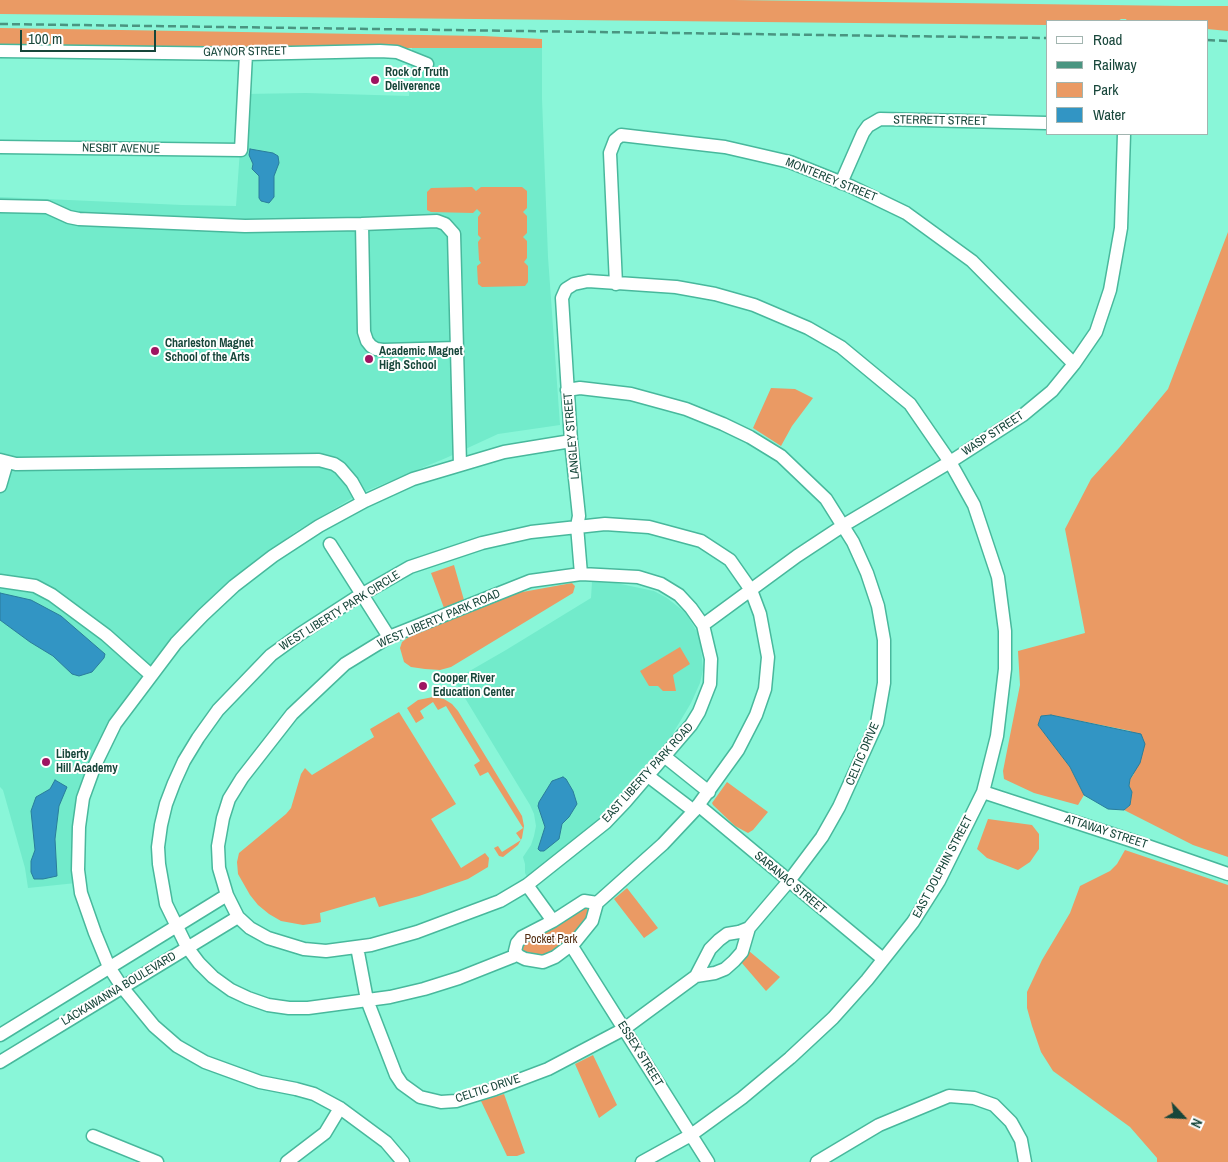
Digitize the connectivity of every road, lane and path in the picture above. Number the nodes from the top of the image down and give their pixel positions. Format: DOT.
graph roads {
  1 [pos="0,51"];
  2 [pos="246,54"];
  3 [pos="427,64"];
  4 [pos="1046,124"];
  5 [pos="1124,135"];
  6 [pos="0,147"];
  7 [pos="842,182"];
  8 [pos="0,206"];
  9 [pos="362,224"];
  10 [pos="616,284"];
  11 [pos="562,298"];
  12 [pos="457,348"];
  13 [pos="1074,364"];
  14 [pos="567,390"];
  15 [pos="571,440"];
  16 [pos="3,461"];
  17 [pos="950,462"];
  18 [pos="460,465"];
  19 [pos="0,486"];
  20 [pos="363,502"];
  21 [pos="844,525"];
  22 [pos="577,526"];
  23 [pos="330,544"];
  24 [pos="581,574"];
  25 [pos="0,581"];
  26 [pos="751,590"];
  27 [pos="362,594"];
  28 [pos="703,625"];
  29 [pos="389,638"];
  30 [pos="151,675"];
  31 [pos="664,756"];
  32 [pos="648,776"];
  33 [pos="709,792"];
  34 [pos="983,792"];
  35 [pos="696,808"];
  36 [pos="1228,874"];
  37 [pos="789,881"];
  38 [pos="527,885"];
  39 [pos="227,896"];
  40 [pos="597,903"];
  41 [pos="238,916"];
  42 [pos="553,921"];
  43 [pos="176,927"];
  44 [pos="749,928"];
  45 [pos="571,945"];
  46 [pos="187,947"];
  47 [pos="357,947"];
  48 [pos="517,954"];
  49 [pos="883,959"];
  50 [pos="109,967"];
  51 [pos="696,976"];
  52 [pos="122,988"];
  53 [pos="367,1000"];
  54 [pos="624,1029"];
  55 [pos="0,1035"];
  56 [pos="0,1062"];
  57 [pos="340,1108"];
  58 [pos="691,1135"];
  59 [pos="92,1136"];
  60 [pos="157,1162"];
  61 [pos="287,1162"];
  62 [pos="403,1162"];
  63 [pos="642,1162"];
  64 [pos="708,1162"];
  65 [pos="817,1162"];
  66 [pos="1025,1162"];
  1 -- 2 [label="street, GAYNOR STREET"];
  2 -- 3 [label="street, GAYNOR STREET"];
  2 -- 6 [label="street, NESBIT AVENUE"];
  4 -- 7 [label="street, STERRETT STREET"];
  5 -- 13 [label="street, WASP STREET"];
  7 -- 10 [label="street, MONTEREY STREET"];
  7 -- 13 [label="street, MONTEREY STREET"];
  8 -- 9 [label="street"];
  9 -- 12 [label="street"];
  9 -- 12 [label="street"];
  10 -- 11 [label="street, EAST DOLPHIN STREET"];
  10 -- 17 [label="street, EAST DOLPHIN STREET"];
  11 -- 14 [label="street, LANGLEY STREET"];
  12 -- 18 [label="street"];
  13 -- 17 [label="street, WASP STREET"];
  14 -- 15 [label="street, LANGLEY STREET"];
  14 -- 21 [label="street, CELTIC DRIVE"];
  15 -- 18 [label="street"];
  15 -- 22 [label="street, LANGLEY STREET"];
  16 -- 19 [label="street"];
  16 -- 20 [label="street"];
  17 -- 21 [label="street, WASP STREET"];
  17 -- 34 [label="street, EAST DOLPHIN STREET"];
  18 -- 20 [label="street"];
  20 -- 30 [label="street"];
  21 -- 26 [label="street, WASP STREET"];
  21 -- 37 [label="street, CELTIC DRIVE"];
  22 -- 24 [label="street, LANGLEY STREET"];
  22 -- 26 [label="street, WEST LIBERTY PARK CIRCLE"];
  22 -- 27 [label="street, WEST LIBERTY PARK CIRCLE"];
  23 -- 27 [label="street"];
  24 -- 28 [label="street, WEST LIBERTY PARK ROAD"];
  24 -- 29 [label="street, WEST LIBERTY PARK ROAD"];
  25 -- 30 [label="street"];
  26 -- 28 [label="street, WASP STREET"];
  26 -- 33 [label="street, WEST LIBERTY PARK CIRCLE"];
  27 -- 29 [label="street"];
  27 -- 43 [label="street, WEST LIBERTY PARK CIRCLE"];
  28 -- 31 [label="street, EAST LIBERTY PARK ROAD"];
  29 -- 39 [label="street, WEST LIBERTY PARK ROAD"];
  30 -- 50 [label="street"];
  31 -- 32 [label="street, EAST LIBERTY PARK ROAD"];
  31 -- 33 [label="street"];
  32 -- 35 [label="street, SARANAC STREET"];
  32 -- 38 [label="street, EAST LIBERTY PARK ROAD"];
  33 -- 35 [label="street, WEST LIBERTY PARK CIRCLE"];
  34 -- 36 [label="street, ATTAWAY STREET"];
  34 -- 49 [label="street, EAST DOLPHIN STREET"];
  35 -- 37 [label="street, SARANAC STREET"];
  35 -- 40 [label="street, WEST LIBERTY PARK CIRCLE"];
  37 -- 44 [label="street, CELTIC DRIVE"];
  37 -- 49 [label="street, SARANAC STREET"];
  38 -- 42 [label="street"];
  38 -- 47 [label="street, EAST LIBERTY PARK ROAD"];
  39 -- 41 [label="street, EAST LIBERTY PARK ROAD"];
  39 -- 43 [label="street, LACKAWANNA BOULEVARD"];
  40 -- 42 [label="street"];
  40 -- 45 [label="street"];
  41 -- 46 [label="street, LACKAWANNA BOULEVARD"];
  41 -- 47 [label="street, EAST LIBERTY PARK ROAD"];
  42 -- 48 [label="street"];
  43 -- 46 [label="street, WEST LIBERTY PARK CIRCLE"];
  43 -- 50 [label="street, LACKAWANNA BOULEVARD"];
  44 -- 51 [label="street, CELTIC DRIVE"];
  44 -- 51 [label="street, CELTIC DRIVE"];
  45 -- 48 [label="street"];
  45 -- 54 [label="street, ESSEX STREET"];
  46 -- 52 [label="street, LACKAWANNA BOULEVARD"];
  46 -- 53 [label="street, WEST LIBERTY PARK CIRCLE"];
  47 -- 53 [label="street, CELTIC DRIVE"];
  48 -- 53 [label="street, WEST LIBERTY PARK CIRCLE"];
  49 -- 58 [label="street, EAST DOLPHIN STREET"];
  50 -- 52 [label="street"];
  50 -- 55 [label="street, LACKAWANNA BOULEVARD"];
  51 -- 54 [label="street, CELTIC DRIVE"];
  52 -- 56 [label="street, LACKAWANNA BOULEVARD"];
  52 -- 57 [label="street"];
  53 -- 54 [label="street, CELTIC DRIVE"];
  54 -- 58 [label="street, ESSEX STREET"];
  57 -- 61 [label="street"];
  57 -- 62 [label="street"];
  58 -- 63 [label="street, EAST DOLPHIN STREET"];
  58 -- 64 [label="street, ESSEX STREET"];
  59 -- 60 [label="street"];
  65 -- 66 [label="street"];
}
